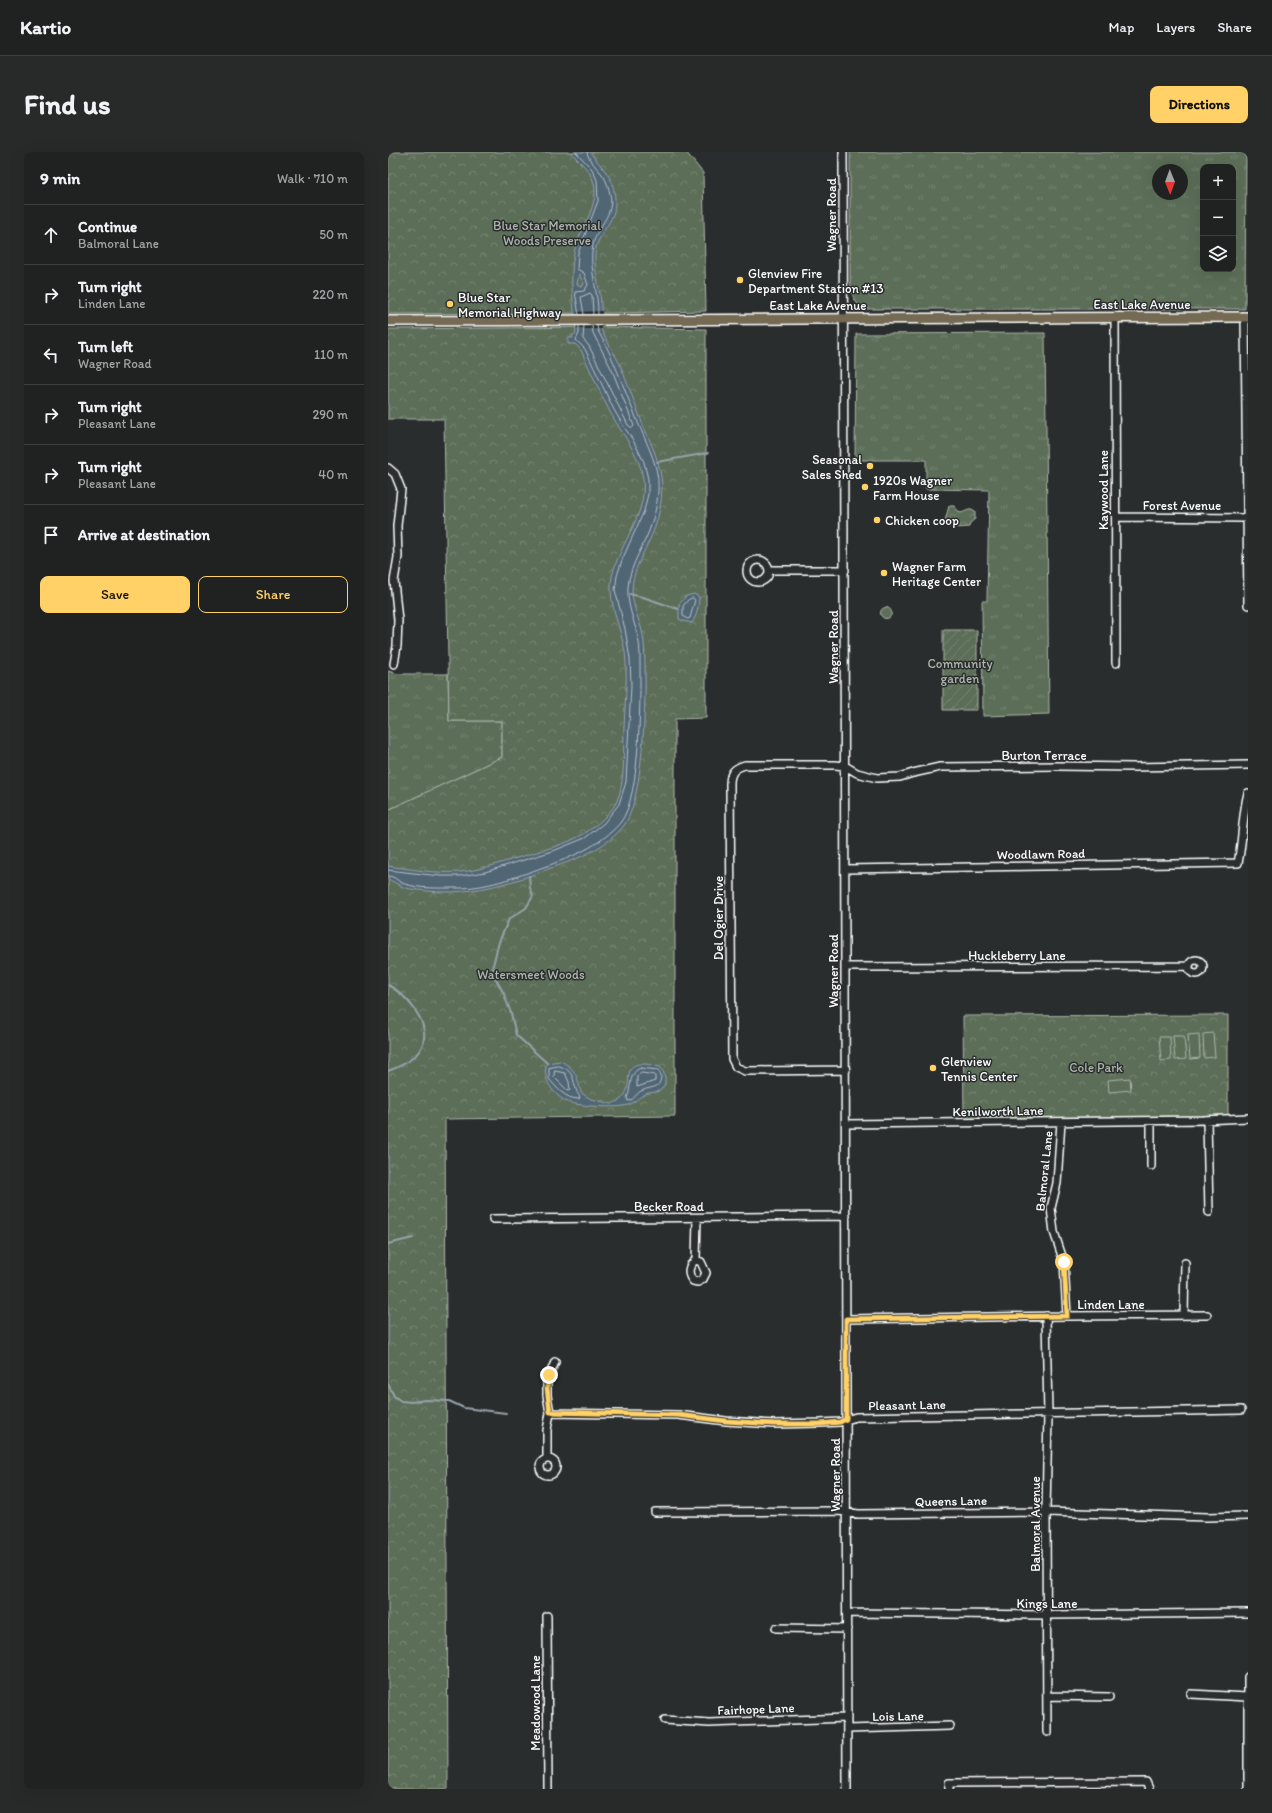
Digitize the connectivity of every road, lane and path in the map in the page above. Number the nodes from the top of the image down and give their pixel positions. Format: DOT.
graph roads {
  1 [pos="843,152"];
  2 [pos="1247,317"];
  3 [pos="844,318"];
  4 [pos="1115,318"];
  5 [pos="388,321"];
  6 [pos="388,468"];
  7 [pos="1116,517"];
  8 [pos="1247,518"];
  9 [pos="769,570"];
  10 [pos="845,570"];
  11 [pos="391,575"];
  12 [pos="1248,605"];
  13 [pos="1116,663"];
  14 [pos="394,664"];
  15 [pos="1248,765"];
  16 [pos="845,766"];
  17 [pos="1248,793"];
  18 [pos="845,869"];
  19 [pos="1189,966"];
  20 [pos="846,967"];
  21 [pos="846,1070"];
  22 [pos="1248,1118"];
  23 [pos="1208,1120"];
  24 [pos="1151,1121"];
  25 [pos="1061,1122"];
  26 [pos="846,1124"];
  27 [pos="1152,1166"];
  28 [pos="1209,1212"];
  29 [pos="846,1216"];
  30 [pos="697,1218"];
  31 [pos="493,1219"];
  32 [pos="696,1260"];
  33 [pos="1185,1263"];
  34 [pos="1207,1315"];
  35 [pos="1046,1316"];
  36 [pos="1067,1316"];
  37 [pos="1184,1316"];
  38 [pos="846,1319"];
  39 [pos="555,1362"];
  40 [pos="1241,1410"];
  41 [pos="550,1412"];
  42 [pos="1048,1415"];
  43 [pos="846,1419"];
  44 [pos="547,1459"];
  45 [pos="655,1512"];
  46 [pos="1046,1512"];
  47 [pos="847,1513"];
  48 [pos="1248,1516"];
  49 [pos="1248,1613"];
  50 [pos="847,1614"];
  51 [pos="1048,1615"];
  52 [pos="547,1616"];
  53 [pos="776,1628"];
  54 [pos="847,1629"];
  55 [pos="1248,1677"];
  56 [pos="1191,1694"];
  57 [pos="1048,1696"];
  58 [pos="1109,1697"];
  59 [pos="1247,1697"];
  60 [pos="847,1718"];
  61 [pos="665,1720"];
  62 [pos="950,1726"];
  63 [pos="847,1729"];
  64 [pos="1047,1732"];
  65 [pos="1049,1786"];
  66 [pos="548,1789"];
  67 [pos="847,1789"];
  68 [pos="949,1789"];
  69 [pos="1149,1789"];
  70 [pos="1248,1789"];
  1 -- 3 [label="street, Wagner Road"];
  2 -- 4 [label="main road, East Lake Avenue"];
  2 -- 8 [label="street"];
  3 -- 4 [label="main road, East Lake Avenue"];
  3 -- 5 [label="main road, East Lake Avenue"];
  3 -- 10 [label="street, Wagner Road"];
  4 -- 7 [label="street, Kaywood Lane"];
  6 -- 11 [label="street"];
  7 -- 8 [label="street, Forest Avenue"];
  7 -- 13 [label="street, Kaywood Lane"];
  8 -- 12 [label="street"];
  9 -- 10 [label="street"];
  10 -- 16 [label="street, Wagner Road"];
  11 -- 14 [label="street"];
  15 -- 16 [label="street, Burton Terrace"];
  16 -- 18 [label="street, Wagner Road"];
  16 -- 21 [label="street, Del Ogier Drive"];
  17 -- 18 [label="street, Woodlawn Road"];
  18 -- 20 [label="street, Wagner Road"];
  19 -- 20 [label="street, Huckleberry Lane"];
  20 -- 21 [label="street, Wagner Road"];
  21 -- 26 [label="street, Wagner Road"];
  22 -- 23 [label="street, Kenilworth Lane"];
  23 -- 24 [label="street, Kenilworth Lane"];
  23 -- 28 [label="street"];
  24 -- 25 [label="street, Kenilworth Lane"];
  24 -- 27 [label="street"];
  25 -- 26 [label="street, Kenilworth Lane"];
  25 -- 36 [label="street, Balmoral Lane"];
  26 -- 29 [label="street, Wagner Road"];
  29 -- 30 [label="street, Becker Road"];
  29 -- 38 [label="street, Wagner Road"];
  30 -- 31 [label="street, Becker Road"];
  30 -- 32 [label="street"];
  33 -- 37 [label="street"];
  34 -- 37 [label="street, Linden Lane"];
  35 -- 36 [label="street, Linden Lane"];
  35 -- 38 [label="street, Linden Lane"];
  35 -- 42 [label="street, Balmoral Avenue"];
  36 -- 37 [label="street, Linden Lane"];
  38 -- 43 [label="street, Wagner Road"];
  39 -- 41 [label="street"];
  40 -- 42 [label="street, Pleasant Lane"];
  41 -- 43 [label="street, Pleasant Lane"];
  41 -- 44 [label="street"];
  42 -- 43 [label="street, Pleasant Lane"];
  42 -- 46 [label="street, Balmoral Avenue"];
  43 -- 47 [label="street, Wagner Road"];
  45 -- 47 [label="street, Queens Lane"];
  46 -- 47 [label="street, Queens Lane"];
  46 -- 48 [label="street, Queens Lane"];
  46 -- 51 [label="street, Balmoral Avenue"];
  47 -- 50 [label="street, Wagner Road"];
  49 -- 51 [label="street, Kings Lane"];
  50 -- 51 [label="street, Kings Lane"];
  50 -- 54 [label="street, Wagner Road"];
  51 -- 57 [label="street, Balmoral Avenue"];
  52 -- 66 [label="street, Meadowood Lane"];
  53 -- 54 [label="street"];
  54 -- 60 [label="street, Wagner Road"];
  55 -- 59 [label="street"];
  56 -- 59 [label="street"];
  57 -- 58 [label="street"];
  57 -- 64 [label="street, Balmoral Avenue"];
  59 -- 70 [label="street"];
  60 -- 61 [label="street, Fairhope Lane"];
  60 -- 63 [label="street, Wagner Road"];
  62 -- 63 [label="street, Lois Lane"];
  63 -- 67 [label="street, Wagner Road"];
  65 -- 68 [label="street"];
  65 -- 69 [label="street"];
}
